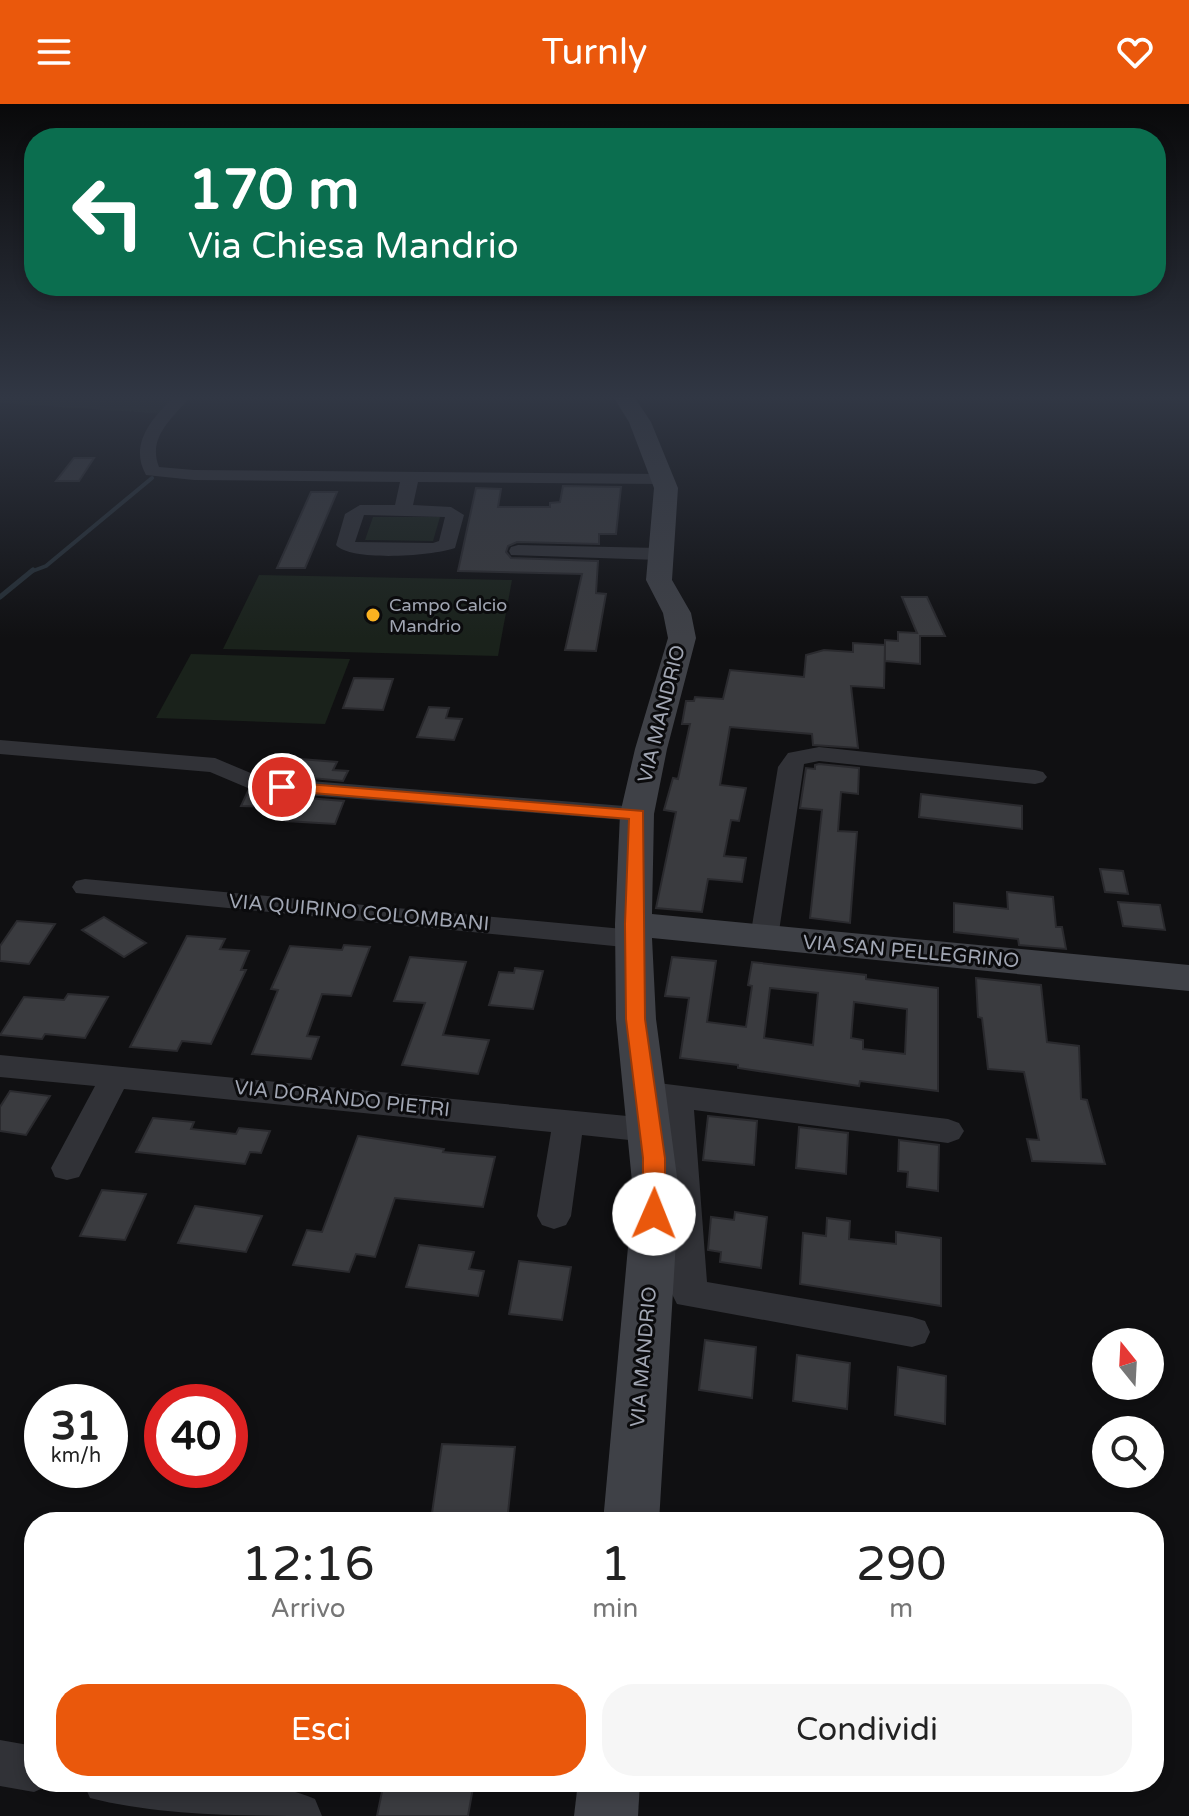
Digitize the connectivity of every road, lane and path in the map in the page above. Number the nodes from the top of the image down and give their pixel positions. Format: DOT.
graph roads {
  1 [pos="410,477"];
  2 [pos="522,478"];
  3 [pos="661,479"];
  4 [pos="403,510"];
  5 [pos="518,551"];
  6 [pos="659,554"];
  7 [pos="0,747"];
  8 [pos="1035,777"];
  9 [pos="637,814"];
  10 [pos="85,887"];
  11 [pos="634,932"];
  12 [pos="764,938"];
  13 [pos="1189,978"];
  14 [pos="0,1066"];
  15 [pos="115,1077"];
  16 [pos="657,1106"];
  17 [pos="568,1122"];
  18 [pos="948,1131"];
  19 [pos="67,1168"];
  20 [pos="554,1216"];
  21 [pos="912,1332"];
  22 [pos="632,1512"];
  23 [pos="0,1763"];
  24 [pos="24,1767"];
  25 [pos="162,1792"];
  26 [pos="608,1792"];
  27 [pos="298,1816"];
  28 [pos="606,1816"];
  1 -- 4 [label="street"];
  2 -- 3 [label="street"];
  3 -- 6 [label="street, VIA MANDRIO"];
  4 -- 4 [label="street"];
  5 -- 6 [label="street"];
  6 -- 9 [label="street, VIA MANDRIO"];
  7 -- 9 [label="street"];
  8 -- 12 [label="street"];
  9 -- 11 [label="street, VIA MANDRIO"];
  10 -- 11 [label="street, VIA QUIRINO COLOMBANI"];
  11 -- 12 [label="street, VIA SAN PELLEGRINO"];
  11 -- 16 [label="street, VIA MANDRIO"];
  12 -- 13 [label="street, VIA SAN PELLEGRINO"];
  14 -- 15 [label="street, VIA DORANDO PIETRI"];
  15 -- 17 [label="street, VIA DORANDO PIETRI"];
  15 -- 19 [label="street"];
  16 -- 17 [label="street, VIA DORANDO PIETRI"];
  16 -- 18 [label="street, VIA DORANDO PIETRI"];
  16 -- 21 [label="street"];
  16 -- 22 [label="street, VIA MANDRIO"];
  17 -- 20 [label="street"];
  23 -- 24 [label="street"];
  25 -- 27 [label="street"];
  26 -- 28 [label="street"];
}
